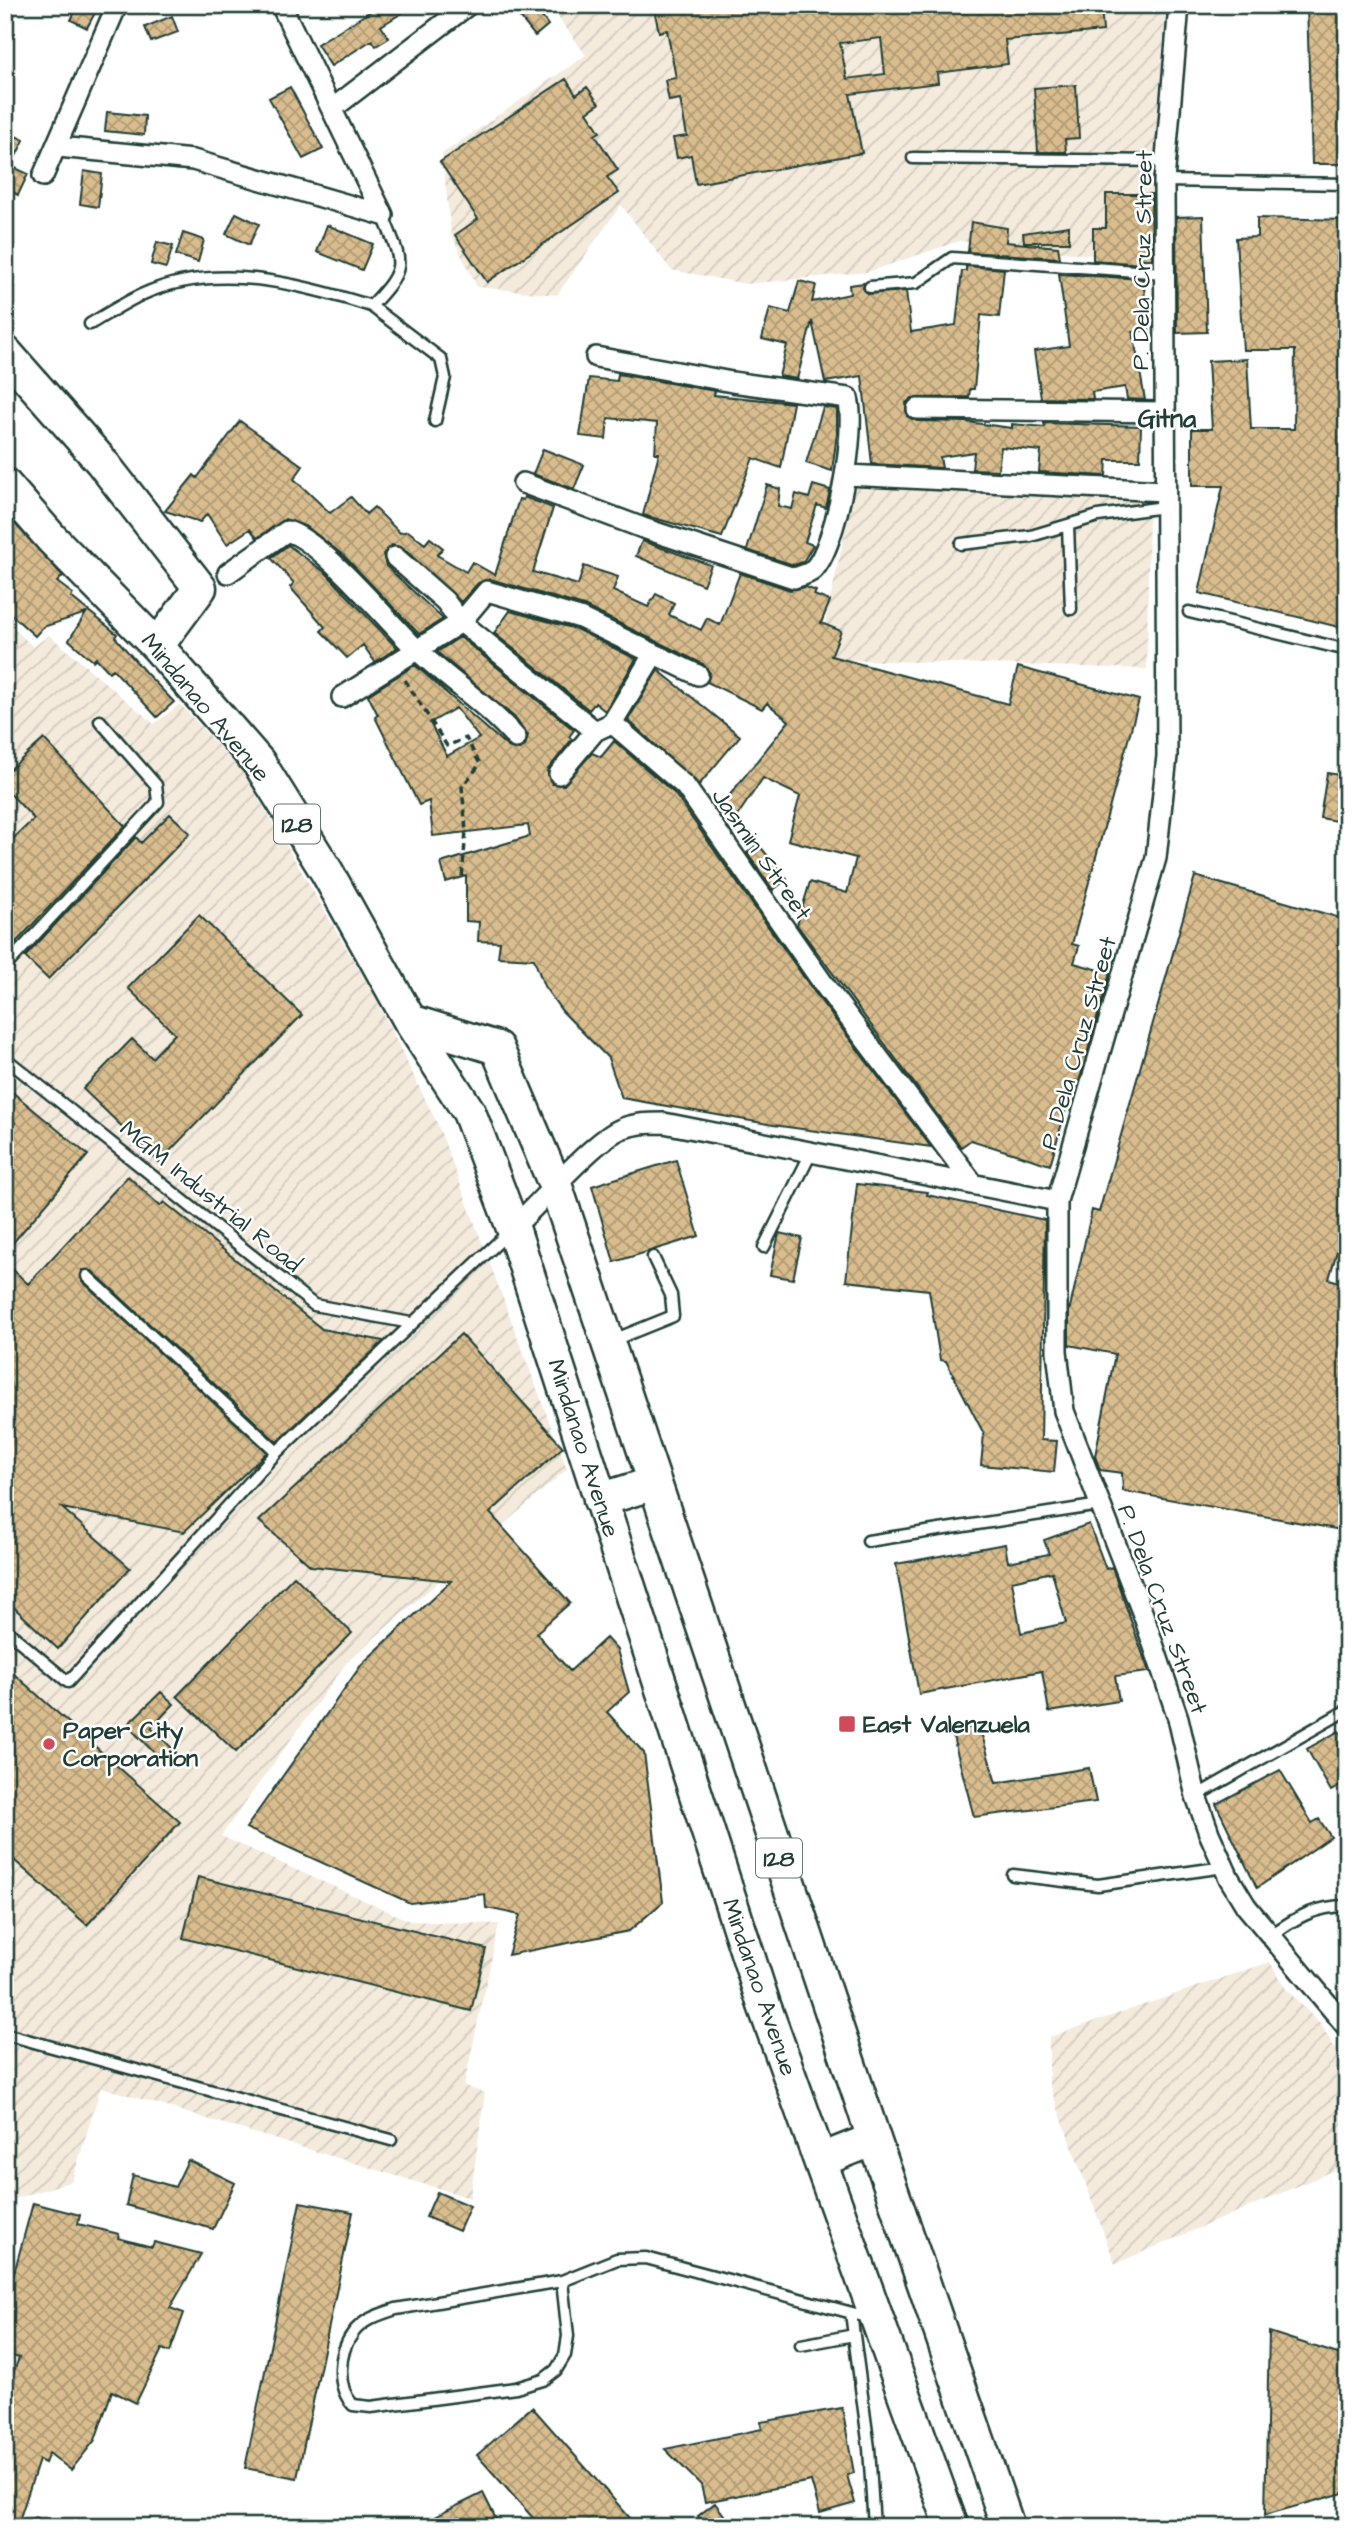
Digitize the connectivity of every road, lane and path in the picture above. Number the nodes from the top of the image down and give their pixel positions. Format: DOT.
graph roads {
  1 [pos="117,5"];
  2 [pos="281,5"];
  3 [pos="468,5"];
  4 [pos="1179,5"];
  5 [pos="449,11"];
  6 [pos="332,109"];
  7 [pos="58,147"];
  8 [pos="913,158"];
  9 [pos="1166,161"];
  10 [pos="43,176"];
  11 [pos="1164,181"];
  12 [pos="1347,184"];
  13 [pos="383,215"];
  14 [pos="1164,273"];
  15 [pos="870,287"];
  16 [pos="371,306"];
  17 [pos="90,324"];
  18 [pos="5,352"];
  19 [pos="596,357"];
  20 [pos="917,409"];
  21 [pos="1165,412"];
  22 [pos="435,421"];
  23 [pos="847,475"];
  24 [pos="523,483"];
  25 [pos="5,485"];
  26 [pos="1164,499"];
  27 [pos="1068,525"];
  28 [pos="961,544"];
  29 [pos="395,557"];
  30 [pos="228,573"];
  31 [pos="1072,609"];
  32 [pos="1189,612"];
  33 [pos="461,622"];
  34 [pos="157,646"];
  35 [pos="417,650"];
  36 [pos="1347,650"];
  37 [pos="653,655"];
  38 [pos="393,665"];
  39 [pos="698,675"];
  40 [pos="342,697"];
  41 [pos="100,721"];
  42 [pos="603,727"];
  43 [pos="516,738"];
  44 [pos="559,774"];
  45 [pos="462,878"];
  46 [pos="5,967"];
  47 [pos="410,1021"];
  48 [pos="5,1058"];
  49 [pos="811,1151"];
  50 [pos="972,1182"];
  51 [pos="556,1188"];
  52 [pos="1057,1201"];
  53 [pos="513,1228"];
  54 [pos="764,1247"];
  55 [pos="653,1257"];
  56 [pos="88,1276"];
  57 [pos="411,1323"];
  58 [pos="607,1342"];
  59 [pos="277,1452"];
  60 [pos="654,1483"];
  61 [pos="600,1500"];
  62 [pos="1100,1505"];
  63 [pos="868,1541"];
  64 [pos="5,1629"];
  65 [pos="1347,1710"];
  66 [pos="1196,1796"];
  67 [pos="1224,1867"];
  68 [pos="1013,1874"];
  69 [pos="1347,1906"];
  70 [pos="1270,1937"];
  71 [pos="1347,2027"];
  72 [pos="5,2034"];
  73 [pos="391,2140"];
  74 [pos="874,2140"];
  75 [pos="821,2160"];
  76 [pos="562,2281"];
  77 [pos="861,2323"];
  78 [pos="801,2345"];
  79 [pos="874,2527"];
  80 [pos="951,2527"];
  81 [pos="1008,2527"];
  1 -- 7 [label="street"];
  2 -- 6 [label="street"];
  3 -- 5 [label="street"];
  4 -- 9 [label="street, P. Dela Cruz Street"];
  5 -- 6 [label="street"];
  6 -- 13 [label="street"];
  7 -- 10 [label="street"];
  7 -- 13 [label="street"];
  8 -- 9 [label="lane"];
  9 -- 11 [label="street, P. Dela Cruz Street"];
  11 -- 12 [label="lane"];
  11 -- 14 [label="street, P. Dela Cruz Street"];
  13 -- 16 [label="lane"];
  14 -- 15 [label="lane"];
  14 -- 21 [label="street, P. Dela Cruz Street"];
  16 -- 17 [label="lane"];
  16 -- 22 [label="lane"];
  18 -- 34 [label="main road"];
  19 -- 23 [label="street"];
  20 -- 21 [label="street"];
  21 -- 26 [label="street, P. Dela Cruz Street"];
  23 -- 24 [label="street"];
  23 -- 26 [label="street"];
  25 -- 34 [label="main road, Mindanao Avenue / 128"];
  26 -- 27 [label="lane"];
  26 -- 52 [label="street, P. Dela Cruz Street"];
  27 -- 28 [label="lane"];
  27 -- 31 [label="lane"];
  29 -- 33 [label="street, Jasmin Street"];
  30 -- 35 [label="street"];
  32 -- 36 [label="lane"];
  33 -- 35 [label="street"];
  33 -- 37 [label="street"];
  33 -- 42 [label="street, Jasmin Street"];
  34 -- 47 [label="main road, Mindanao Avenue / 128"];
  35 -- 38 [label="street"];
  35 -- 43 [label="street"];
  37 -- 39 [label="street"];
  37 -- 42 [label="street"];
  38 -- 40 [label="street"];
  38 -- 45 [label="path"];
  41 -- 46 [label="lane"];
  42 -- 44 [label="street"];
  42 -- 50 [label="street, Jasmin Street"];
  47 -- 51 [label="main road, 128"];
  47 -- 53 [label="main road, Mindanao Avenue / 128"];
  48 -- 57 [label="lane, MGM Industrial Road"];
  49 -- 50 [label="street"];
  49 -- 51 [label="street"];
  49 -- 54 [label="lane"];
  50 -- 52 [label="street"];
  51 -- 53 [label="street"];
  51 -- 58 [label="main road, 128"];
  52 -- 62 [label="street, P. Dela Cruz Street"];
  53 -- 57 [label="lane"];
  53 -- 61 [label="main road, Mindanao Avenue / 128"];
  55 -- 58 [label="lane"];
  56 -- 59 [label="lane"];
  57 -- 59 [label="lane"];
  58 -- 60 [label="main road, 128"];
  59 -- 64 [label="lane"];
  60 -- 61 [label="main road"];
  60 -- 74 [label="main road, 128"];
  61 -- 75 [label="main road, Mindanao Avenue / 128"];
  62 -- 63 [label="lane"];
  62 -- 66 [label="street, P. Dela Cruz Street"];
  65 -- 66 [label="lane"];
  66 -- 67 [label="street, P. Dela Cruz Street"];
  67 -- 68 [label="lane"];
  67 -- 70 [label="street, P. Dela Cruz Street"];
  69 -- 70 [label="lane"];
  70 -- 71 [label="street, P. Dela Cruz Street"];
  72 -- 73 [label="lane"];
  74 -- 75 [label="main road"];
  74 -- 81 [label="main road, 128"];
  75 -- 77 [label="main road, Mindanao Avenue / 128"];
  76 -- 76 [label="lane"];
  76 -- 77 [label="lane"];
  77 -- 78 [label="lane"];
  77 -- 79 [label="lane"];
  77 -- 80 [label="main road, Mindanao Avenue / 128"];
}
